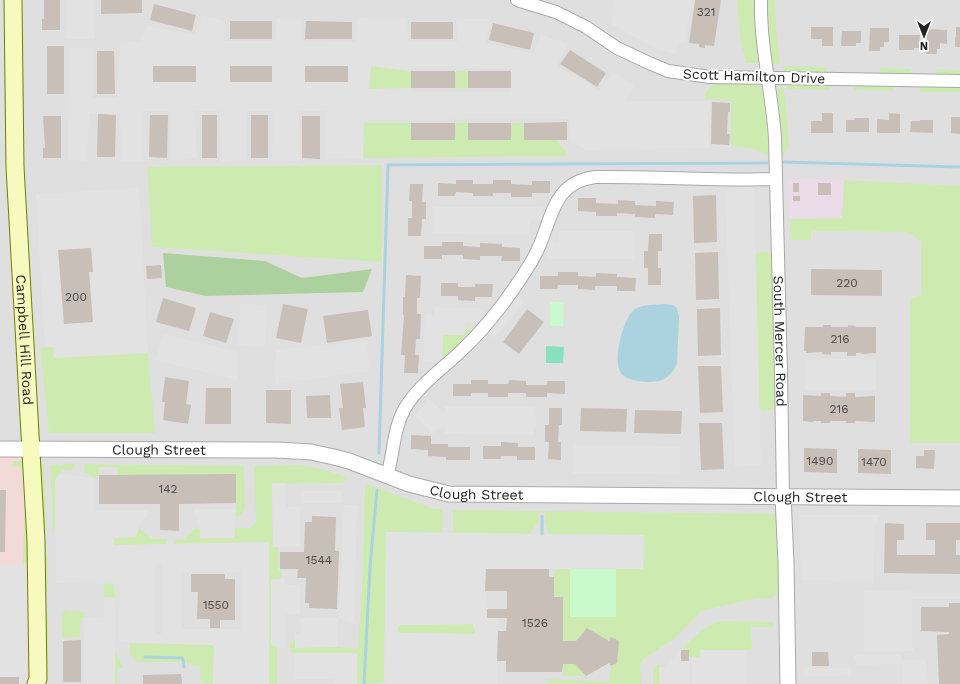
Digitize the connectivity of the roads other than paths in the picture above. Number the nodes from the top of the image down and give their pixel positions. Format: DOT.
graph roads {
  1 [pos="13,0"];
  2 [pos="517,0"];
  3 [pos="760,0"];
  4 [pos="768,78"];
  5 [pos="960,81"];
  6 [pos="776,180"];
  7 [pos="0,449"];
  8 [pos="32,449"];
  9 [pos="387,476"];
  10 [pos="783,496"];
  11 [pos="960,498"];
  12 [pos="38,682"];
  13 [pos="788,684"];
  1 -- 8 [label="main road, Campbell Hill Road"];
  2 -- 4 [label="street, Scott Hamilton Drive"];
  3 -- 4 [label="street, South Mercer Road"];
  4 -- 5 [label="street, Scott Hamilton Drive"];
  4 -- 6 [label="street, South Mercer Road"];
  6 -- 9 [label="street"];
  6 -- 10 [label="street, South Mercer Road"];
  7 -- 8 [label="street, Clough Street"];
  8 -- 9 [label="street, Clough Street"];
  8 -- 12 [label="main road, Campbell Hill Road"];
  9 -- 10 [label="street, Clough Street"];
  10 -- 11 [label="street, Clough Street"];
  10 -- 13 [label="street, South Mercer Road"];
}
